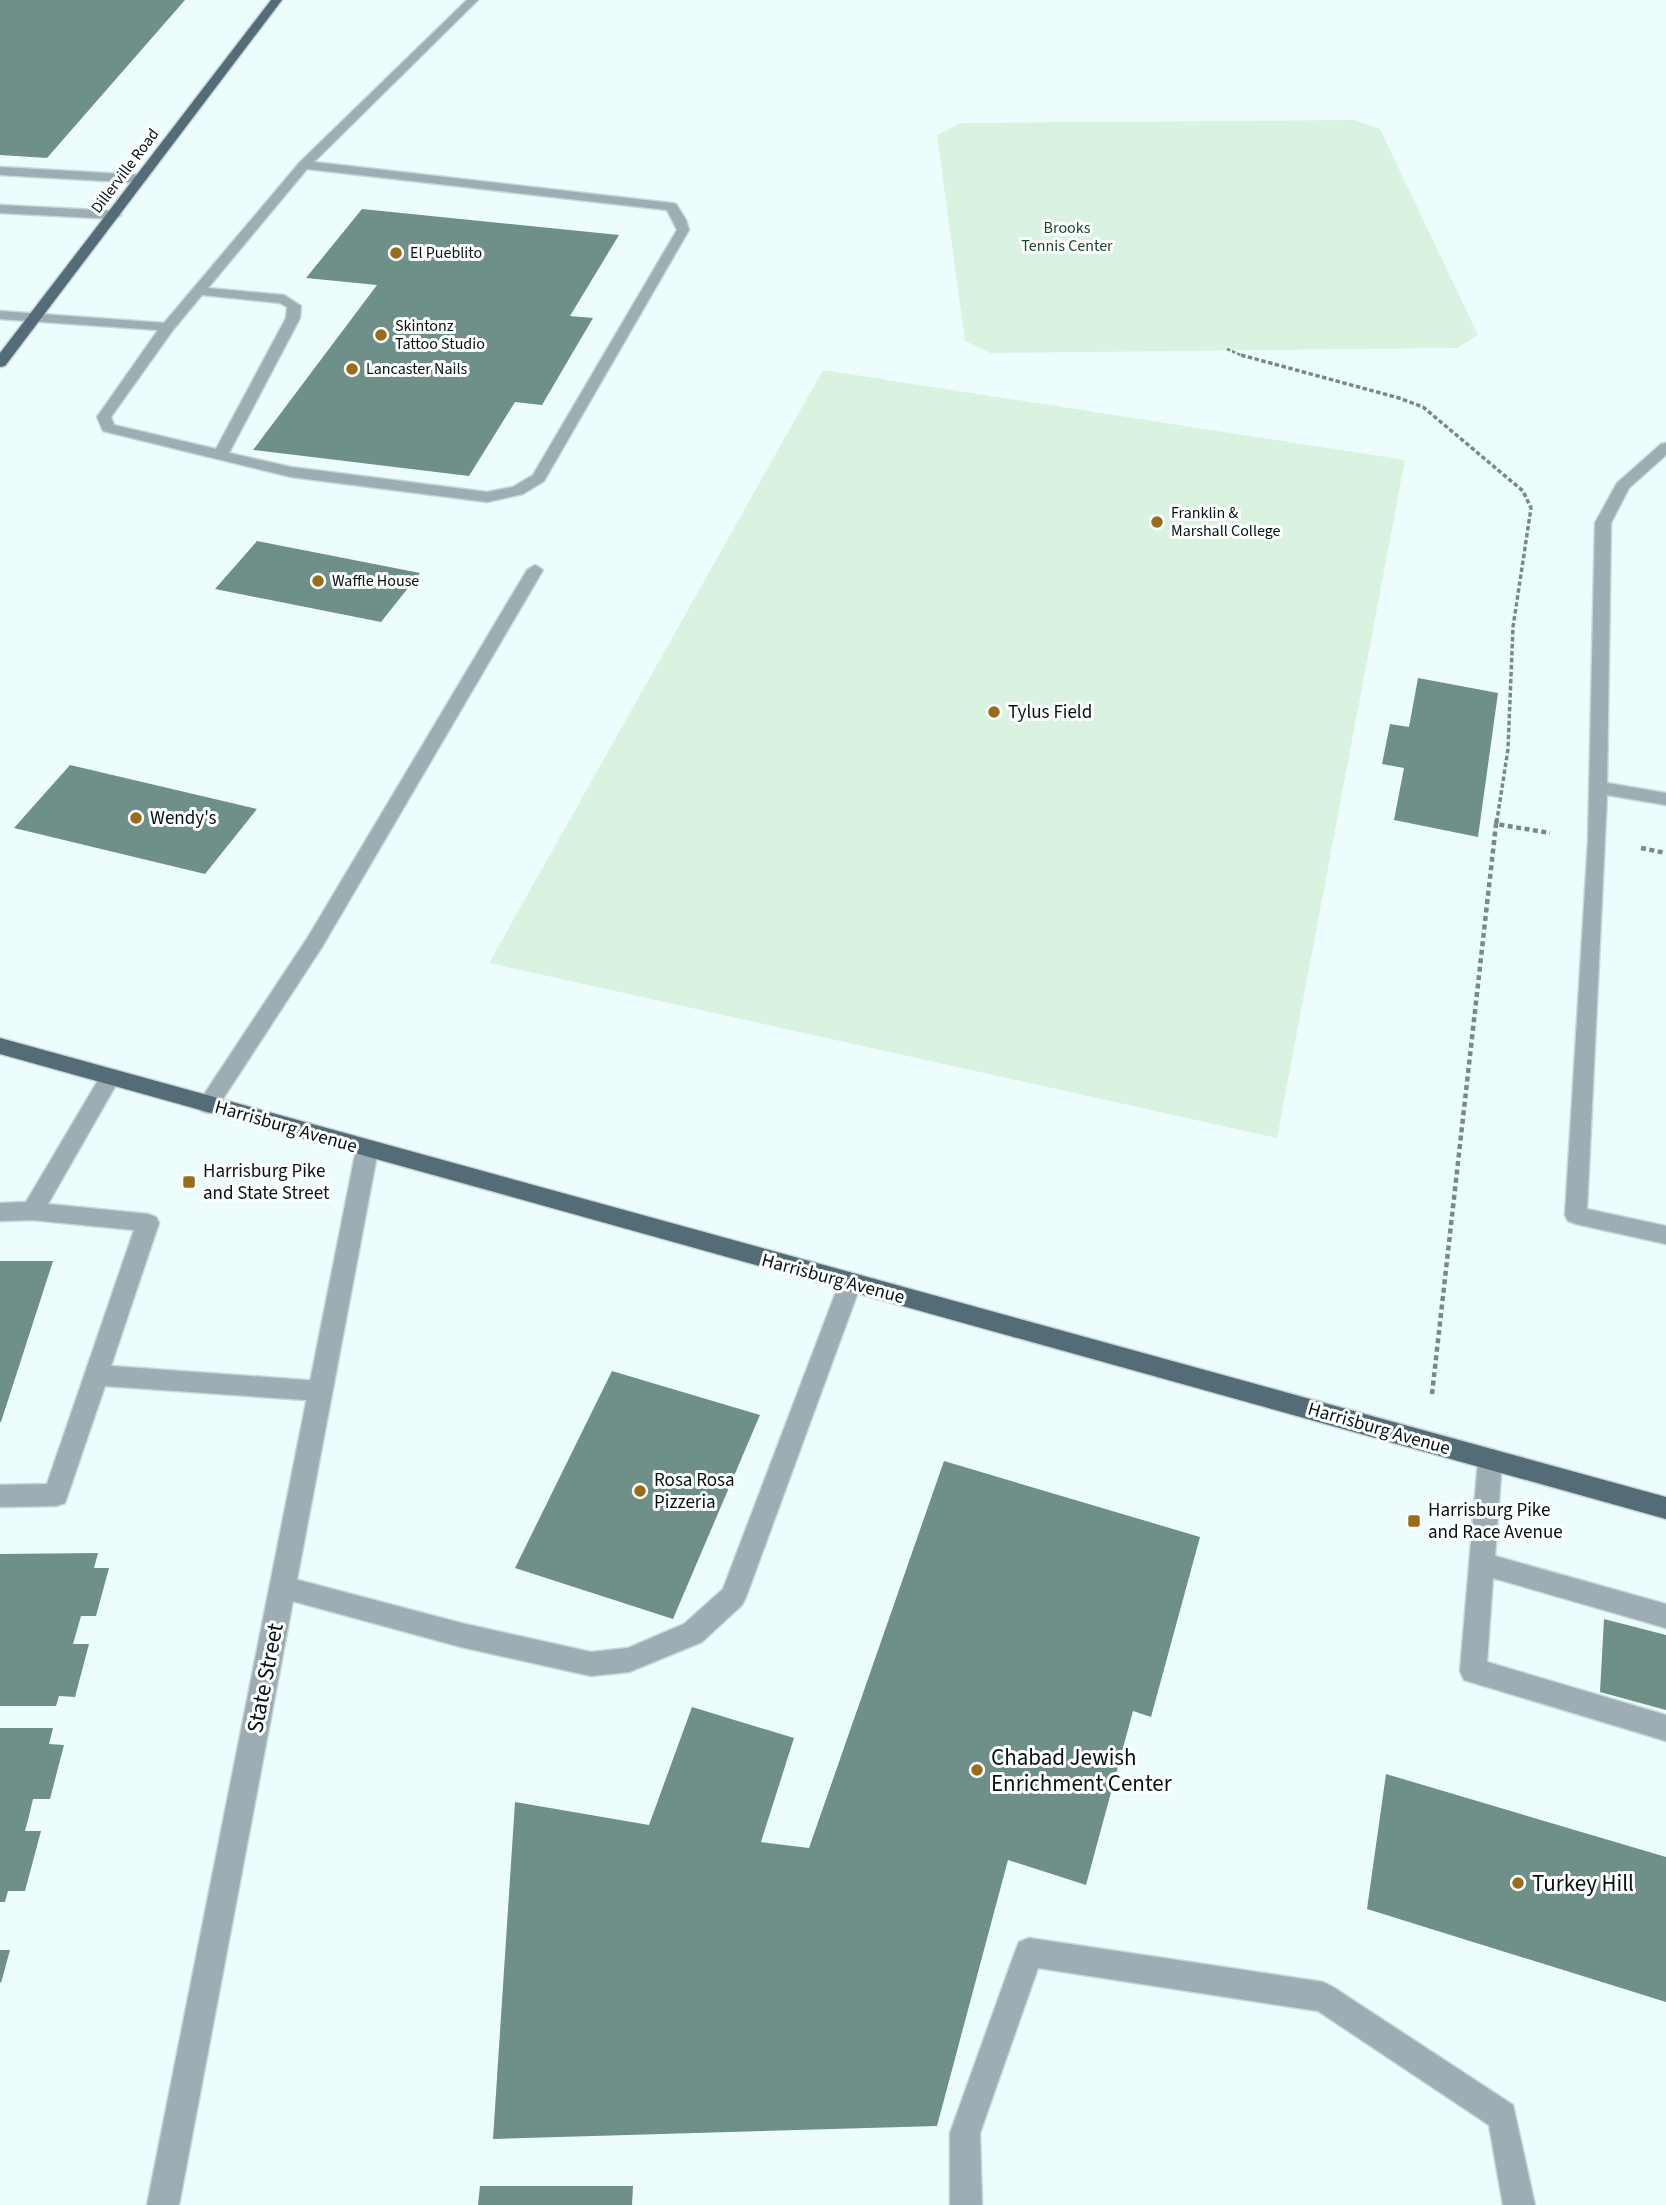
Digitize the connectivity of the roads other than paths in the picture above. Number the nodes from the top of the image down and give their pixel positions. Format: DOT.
graph roads {
  1 [pos="276,0"];
  2 [pos="473,0"];
  3 [pos="304,165"];
  4 [pos="0,171"];
  5 [pos="141,179"];
  6 [pos="0,209"];
  7 [pos="115,215"];
  8 [pos="198,291"];
  9 [pos="0,315"];
  10 [pos="37,318"];
  11 [pos="168,327"];
  12 [pos="0,363"];
  13 [pos="1666,447"];
  14 [pos="220,455"];
  15 [pos="535,570"];
  16 [pos="1599,788"];
  17 [pos="1666,799"];
  18 [pos="0,1046"];
  19 [pos="110,1077"];
  20 [pos="208,1105"];
  21 [pos="368,1150"];
  22 [pos="32,1211"];
  23 [pos="0,1212"];
  24 [pos="1666,1235"];
  25 [pos="850,1284"];
  26 [pos="96,1375"];
  27 [pos="320,1391"];
  28 [pos="1490,1461"];
  29 [pos="0,1496"];
  30 [pos="1666,1508"];
  31 [pos="1480,1563"];
  32 [pos="283,1588"];
  33 [pos="1666,1615"];
  34 [pos="1666,1728"];
  35 [pos="163,2205"];
  36 [pos="966,2205"];
  37 [pos="1519,2205"];
  1 -- 5 [label="main road, Dillerville Road"];
  2 -- 3 [label="street"];
  3 -- 8 [label="street"];
  3 -- 14 [label="street"];
  4 -- 5 [label="street"];
  5 -- 7 [label="main road, Dillerville Road"];
  6 -- 7 [label="street"];
  7 -- 10 [label="main road, Dillerville Road"];
  8 -- 11 [label="street"];
  8 -- 14 [label="street"];
  9 -- 10 [label="street"];
  10 -- 11 [label="street"];
  10 -- 12 [label="main road, Dillerville Road"];
  11 -- 14 [label="street"];
  13 -- 16 [label="street"];
  15 -- 20 [label="street"];
  16 -- 17 [label="street"];
  16 -- 24 [label="street"];
  18 -- 19 [label="main road, Harrisburg Avenue"];
  19 -- 20 [label="main road, Harrisburg Avenue"];
  19 -- 22 [label="street"];
  20 -- 21 [label="main road, Harrisburg Avenue"];
  21 -- 25 [label="main road, Harrisburg Avenue"];
  21 -- 27 [label="street, State Street"];
  22 -- 23 [label="street"];
  22 -- 26 [label="street"];
  25 -- 28 [label="main road, Harrisburg Avenue"];
  25 -- 32 [label="street"];
  26 -- 27 [label="street"];
  26 -- 29 [label="street"];
  27 -- 32 [label="street, State Street"];
  28 -- 30 [label="main road, Harrisburg Avenue"];
  28 -- 31 [label="street"];
  31 -- 33 [label="street"];
  31 -- 34 [label="street"];
  32 -- 35 [label="street, State Street"];
  36 -- 37 [label="street"];
}
